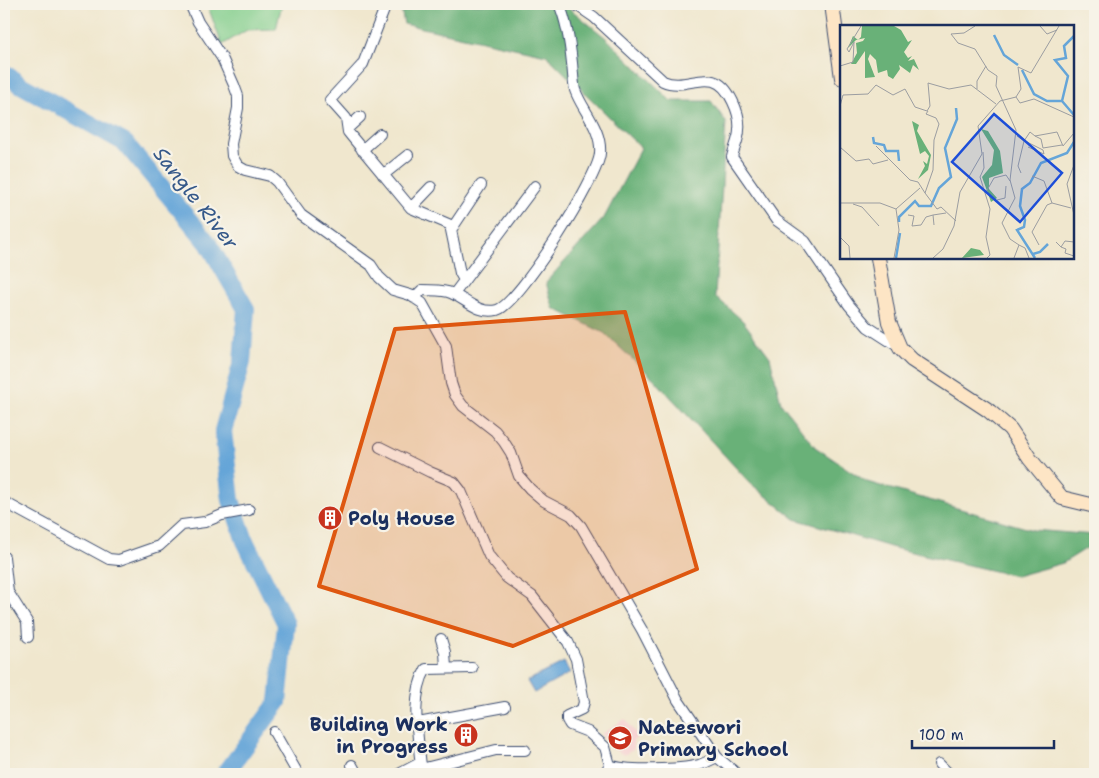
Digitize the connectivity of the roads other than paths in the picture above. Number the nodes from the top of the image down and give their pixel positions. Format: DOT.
graph roads {
  1 [pos="190,4"];
  2 [pos="560,4"];
  3 [pos="575,4"];
  4 [pos="832,4"];
  5 [pos="384,10"];
  6 [pos="840,63"];
  7 [pos="360,117"];
  8 [pos="348,128"];
  9 [pos="380,134"];
  10 [pos="362,150"];
  11 [pos="408,155"];
  12 [pos="383,175"];
  13 [pos="481,185"];
  14 [pos="535,186"];
  15 [pos="431,187"];
  16 [pos="411,208"];
  17 [pos="453,226"];
  18 [pos="878,259"];
  19 [pos="464,280"];
  20 [pos="454,294"];
  21 [pos="414,298"];
  22 [pos="900,348"];
  23 [pos="380,447"];
  24 [pos="4,502"];
  25 [pos="1095,506"];
  26 [pos="245,510"];
  27 [pos="4,558"];
  28 [pos="28,637"];
  29 [pos="441,639"];
  30 [pos="446,668"];
  31 [pos="472,668"];
  32 [pos="505,707"];
  33 [pos="418,722"];
  34 [pos="274,732"];
  35 [pos="525,750"];
  36 [pos="717,757"];
  37 [pos="939,764"];
  38 [pos="610,765"];
  39 [pos="421,766"];
  40 [pos="298,774"];
  41 [pos="399,774"];
  42 [pos="604,774"];
  43 [pos="737,774"];
  44 [pos="949,774"];
  1 -- 21 [label="street"];
  2 -- 20 [label="street"];
  3 -- 22 [label="street"];
  4 -- 6 [label="street"];
  5 -- 8 [label="street"];
  7 -- 8 [label="street"];
  8 -- 10 [label="street"];
  9 -- 10 [label="street"];
  10 -- 12 [label="street"];
  11 -- 12 [label="street"];
  12 -- 16 [label="street"];
  13 -- 17 [label="street"];
  14 -- 19 [label="street"];
  15 -- 16 [label="street"];
  16 -- 17 [label="street"];
  17 -- 19 [label="street"];
  18 -- 22 [label="street"];
  19 -- 20 [label="street"];
  20 -- 21 [label="street"];
  21 -- 36 [label="street"];
  22 -- 25 [label="street"];
  23 -- 38 [label="street"];
  24 -- 26 [label="street"];
  27 -- 28 [label="street"];
  29 -- 30 [label="street"];
  30 -- 31 [label="street"];
  30 -- 33 [label="street"];
  32 -- 33 [label="street"];
  33 -- 39 [label="street"];
  34 -- 40 [label="street"];
  35 -- 39 [label="street"];
  36 -- 38 [label="street"];
  36 -- 43 [label="street"];
  37 -- 44 [label="street"];
  38 -- 42 [label="street"];
  39 -- 41 [label="street"];
}
